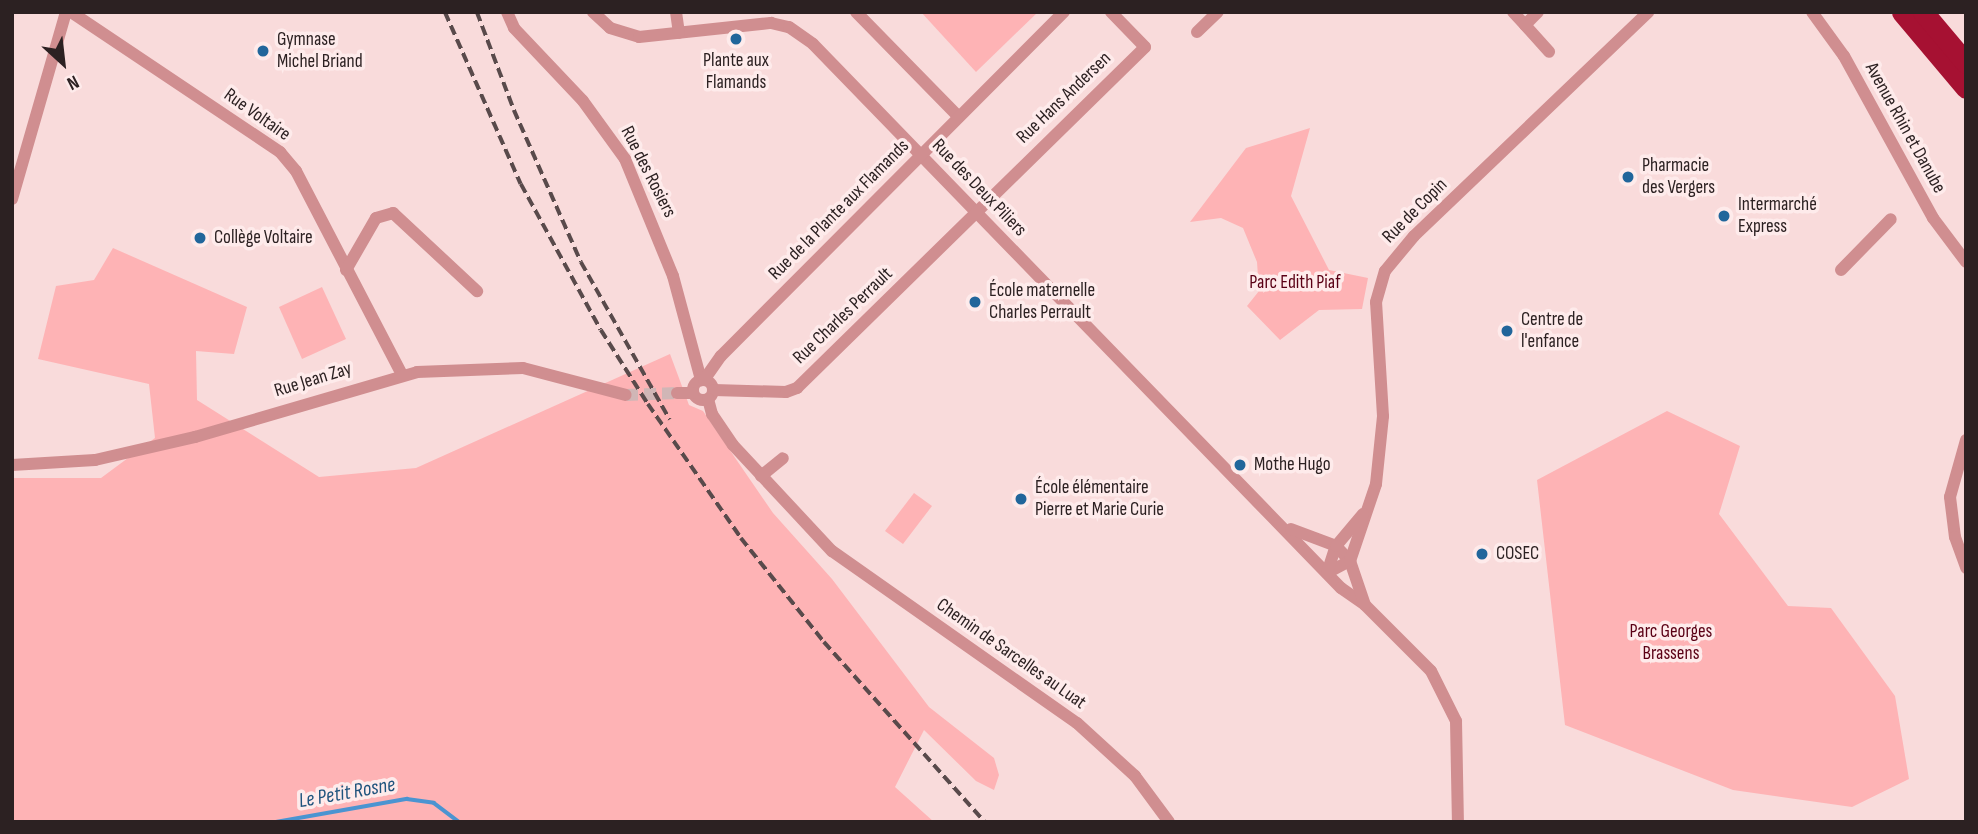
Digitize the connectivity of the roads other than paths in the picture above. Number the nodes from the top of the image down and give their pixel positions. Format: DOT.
graph roads {
  1 [pos="66,12"];
  2 [pos="71,12"];
  3 [pos="507,12"];
  4 [pos="593,12"];
  5 [pos="676,12"];
  6 [pos="856,12"];
  7 [pos="1064,12"];
  8 [pos="1111,12"];
  9 [pos="1217,12"];
  10 [pos="1513,12"];
  11 [pos="1538,12"];
  12 [pos="1648,12"];
  13 [pos="1812,12"];
  14 [pos="1902,12"];
  15 [pos="1923,12"];
  16 [pos="1524,25"];
  17 [pos="1197,32"];
  18 [pos="679,33"];
  19 [pos="1549,52"];
  20 [pos="1966,63"];
  21 [pos="1966,88"];
  22 [pos="959,117"];
  23 [pos="921,156"];
  24 [pos="17,167"];
  25 [pos="12,199"];
  26 [pos="974,211"];
  27 [pos="1891,219"];
  28 [pos="1966,262"];
  29 [pos="346,270"];
  30 [pos="1841,270"];
  31 [pos="477,291"];
  32 [pos="402,375"];
  33 [pos="703,380"];
  34 [pos="677,393"];
  35 [pos="693,393"];
  36 [pos="626,395"];
  37 [pos="711,395"];
  38 [pos="1966,440"];
  39 [pos="783,458"];
  40 [pos="12,465"];
  41 [pos="761,476"];
  42 [pos="1368,509"];
  43 [pos="1283,525"];
  44 [pos="1336,546"];
  45 [pos="1350,561"];
  46 [pos="1966,568"];
  47 [pos="1327,573"];
  48 [pos="1365,605"];
  49 [pos="1170,822"];
  50 [pos="1458,822"];
  1 -- 24 [label="street"];
  2 -- 29 [label="street, Rue Voltaire"];
  3 -- 33 [label="street, Rue des Rosiers"];
  4 -- 18 [label="street, Rue des Deux Piliers"];
  5 -- 18 [label="street"];
  6 -- 22 [label="street"];
  7 -- 22 [label="street, Rue de la Plante aux Flamands"];
  8 -- 26 [label="street, Rue Hans Andersen"];
  9 -- 17 [label="street"];
  10 -- 16 [label="street"];
  11 -- 16 [label="street"];
  12 -- 42 [label="street, Rue de Copin"];
  13 -- 28 [label="street, Avenue Rhin et Danube"];
  14 -- 21 [label="highway"];
  15 -- 20 [label="highway"];
  16 -- 19 [label="street"];
  18 -- 23 [label="street, Rue des Deux Piliers"];
  22 -- 23 [label="street, Rue de la Plante aux Flamands"];
  23 -- 26 [label="street, Rue des Deux Piliers"];
  23 -- 33 [label="street, Rue de la Plante aux Flamands"];
  24 -- 25 [label="street"];
  26 -- 37 [label="street, Rue Charles Perrault"];
  26 -- 43 [label="street, Rue des Deux Piliers"];
  27 -- 30 [label="street"];
  29 -- 31 [label="street"];
  29 -- 32 [label="street, Rue Voltaire"];
  32 -- 36 [label="street, Rue Jean Zay"];
  32 -- 40 [label="street, Rue Jean Zay"];
  33 -- 35 [label="street, Rue de la Plante aux Flamands"];
  33 -- 37 [label="street"];
  34 -- 35 [label="street"];
  35 -- 37 [label="street, Rue Charles Perrault"];
  37 -- 41 [label="street"];
  38 -- 46 [label="street"];
  39 -- 41 [label="street"];
  41 -- 49 [label="street, Chemin de Sarcelles au Luat"];
  42 -- 44 [label="street"];
  42 -- 45 [label="street, Rue de Copin"];
  43 -- 44 [label="street, Rue des Deux Piliers"];
  43 -- 47 [label="street, Rue des Deux Piliers"];
  44 -- 45 [label="street, Rue des Deux Piliers"];
  44 -- 47 [label="street"];
  45 -- 47 [label="street"];
  45 -- 48 [label="street, Rue des Deux Piliers"];
  47 -- 48 [label="street, Rue des Deux Piliers"];
  48 -- 50 [label="street, Rue des Deux Piliers"];
}
